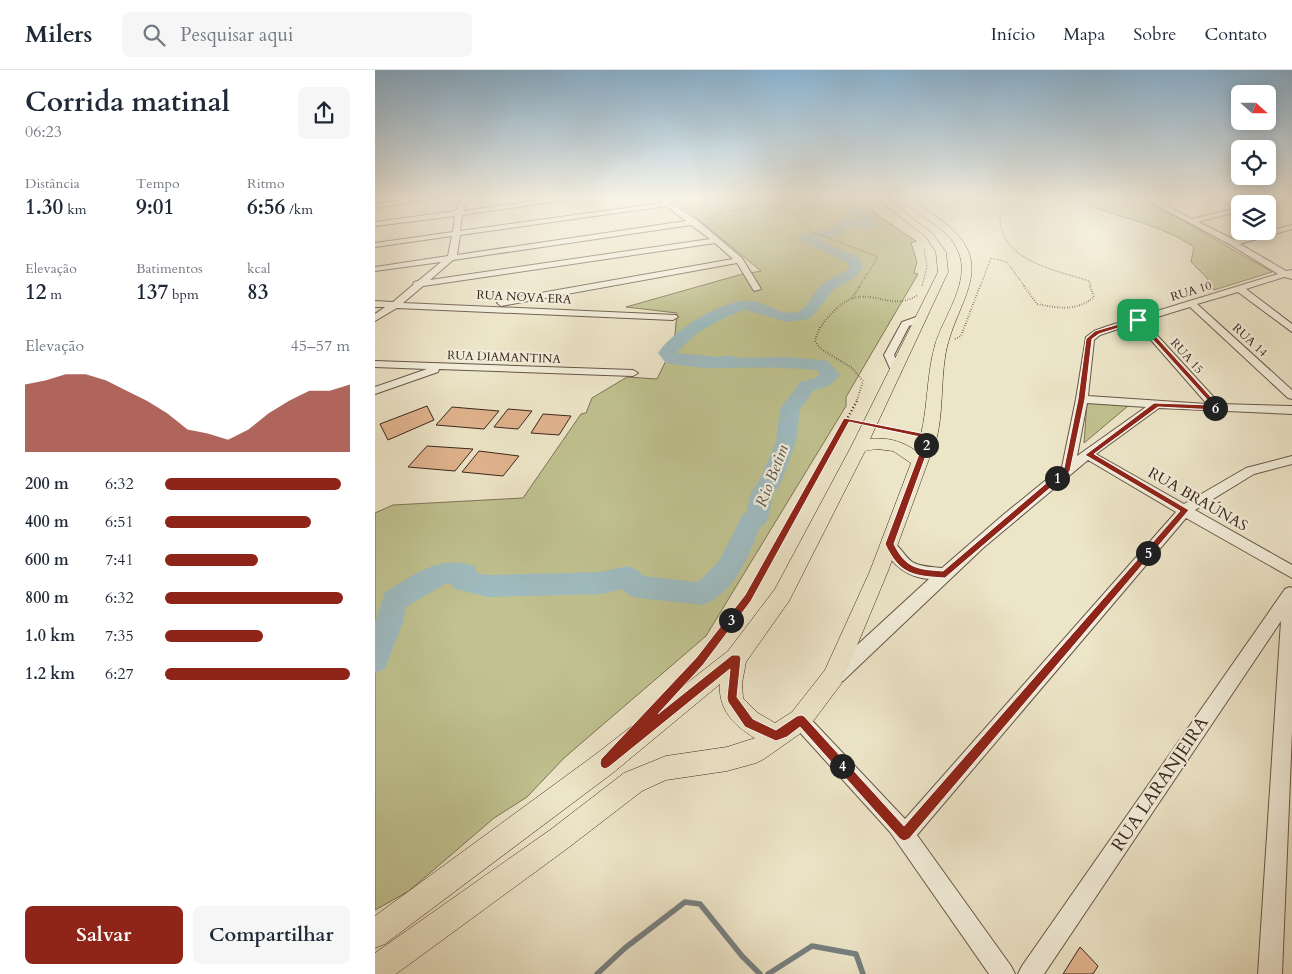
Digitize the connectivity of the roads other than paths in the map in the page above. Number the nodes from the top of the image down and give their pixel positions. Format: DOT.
graph roads {
  1 [pos="410,240"];
  2 [pos="454,240"];
  3 [pos="565,240"];
  4 [pos="716,240"];
  5 [pos="717,240"];
  6 [pos="932,240"];
  7 [pos="957,240"];
  8 [pos="1229,240"];
  9 [pos="1244,240"];
  10 [pos="1234,243"];
  11 [pos="375,245"];
  12 [pos="453,256"];
  13 [pos="739,260"];
  14 [pos="375,268"];
  15 [pos="1290,275"];
  16 [pos="417,284"];
  17 [pos="757,289"];
  18 [pos="1240,290"];
  19 [pos="1191,303"];
  20 [pos="375,304"];
  21 [pos="395,305"];
  22 [pos="478,307"];
  23 [pos="673,317"];
  24 [pos="375,318"];
  25 [pos="1138,320"];
  26 [pos="1292,329"];
  27 [pos="375,364"];
  28 [pos="442,368"];
  29 [pos="633,373"];
  30 [pos="375,391"];
  31 [pos="1292,396"];
  32 [pos="1081,399"];
  33 [pos="1157,404"];
  34 [pos="1217,408"];
  35 [pos="1292,410"];
  36 [pos="859,447"];
  37 [pos="1088,455"];
  38 [pos="1292,460"];
  39 [pos="920,462"];
  40 [pos="1068,469"];
  41 [pos="1185,510"];
  42 [pos="889,544"];
  43 [pos="1292,572"];
  44 [pos="945,574"];
  45 [pos="1291,592"];
  46 [pos="736,658"];
  47 [pos="828,684"];
  48 [pos="792,726"];
  49 [pos="904,835"];
  50 [pos="375,934"];
  51 [pos="375,971"];
  52 [pos="1003,974"];
  53 [pos="1030,974"];
  54 [pos="1270,974"];
  1 -- 11 [label="street"];
  2 -- 12 [label="street"];
  3 -- 12 [label="street"];
  4 -- 16 [label="street"];
  5 -- 13 [label="street"];
  6 -- 36 [label="main road"];
  7 -- 39 [label="main road"];
  8 -- 10 [label="street"];
  9 -- 10 [label="street"];
  10 -- 15 [label="street"];
  12 -- 14 [label="street"];
  12 -- 16 [label="street"];
  13 -- 17 [label="street"];
  13 -- 22 [label="street"];
  15 -- 18 [label="street, RUA 10"];
  16 -- 21 [label="street"];
  18 -- 19 [label="street, RUA 10"];
  18 -- 26 [label="street"];
  19 -- 25 [label="street, RUA 10"];
  19 -- 31 [label="street, RUA 14"];
  20 -- 21 [label="street, RUA NOVA ERA"];
  21 -- 22 [label="street, RUA NOVA ERA"];
  21 -- 24 [label="street"];
  22 -- 23 [label="street, RUA NOVA ERA"];
  25 -- 32 [label="street, RUA 10"];
  25 -- 34 [label="street, RUA 15"];
  27 -- 28 [label="street, RUA DIAMANTINA"];
  28 -- 29 [label="street, RUA DIAMANTINA"];
  28 -- 30 [label="street"];
  32 -- 33 [label="street"];
  32 -- 40 [label="street, RUA 10"];
  33 -- 34 [label="street"];
  33 -- 37 [label="street"];
  34 -- 35 [label="street"];
  36 -- 39 [label="main road"];
  36 -- 46 [label="main road"];
  37 -- 40 [label="street"];
  37 -- 41 [label="street, RUA BRAÚNAS"];
  38 -- 41 [label="street"];
  39 -- 42 [label="main road"];
  40 -- 44 [label="street"];
  41 -- 43 [label="street, RUA BRAÚNAS"];
  41 -- 49 [label="street"];
  42 -- 44 [label="street"];
  42 -- 47 [label="main road"];
  44 -- 47 [label="street"];
  45 -- 53 [label="street, RUA LARANJEIRA"];
  45 -- 54 [label="street"];
  46 -- 48 [label="main road"];
  46 -- 50 [label="main road"];
  47 -- 48 [label="main road"];
  48 -- 49 [label="street"];
  48 -- 51 [label="main road"];
  49 -- 52 [label="street"];
}
